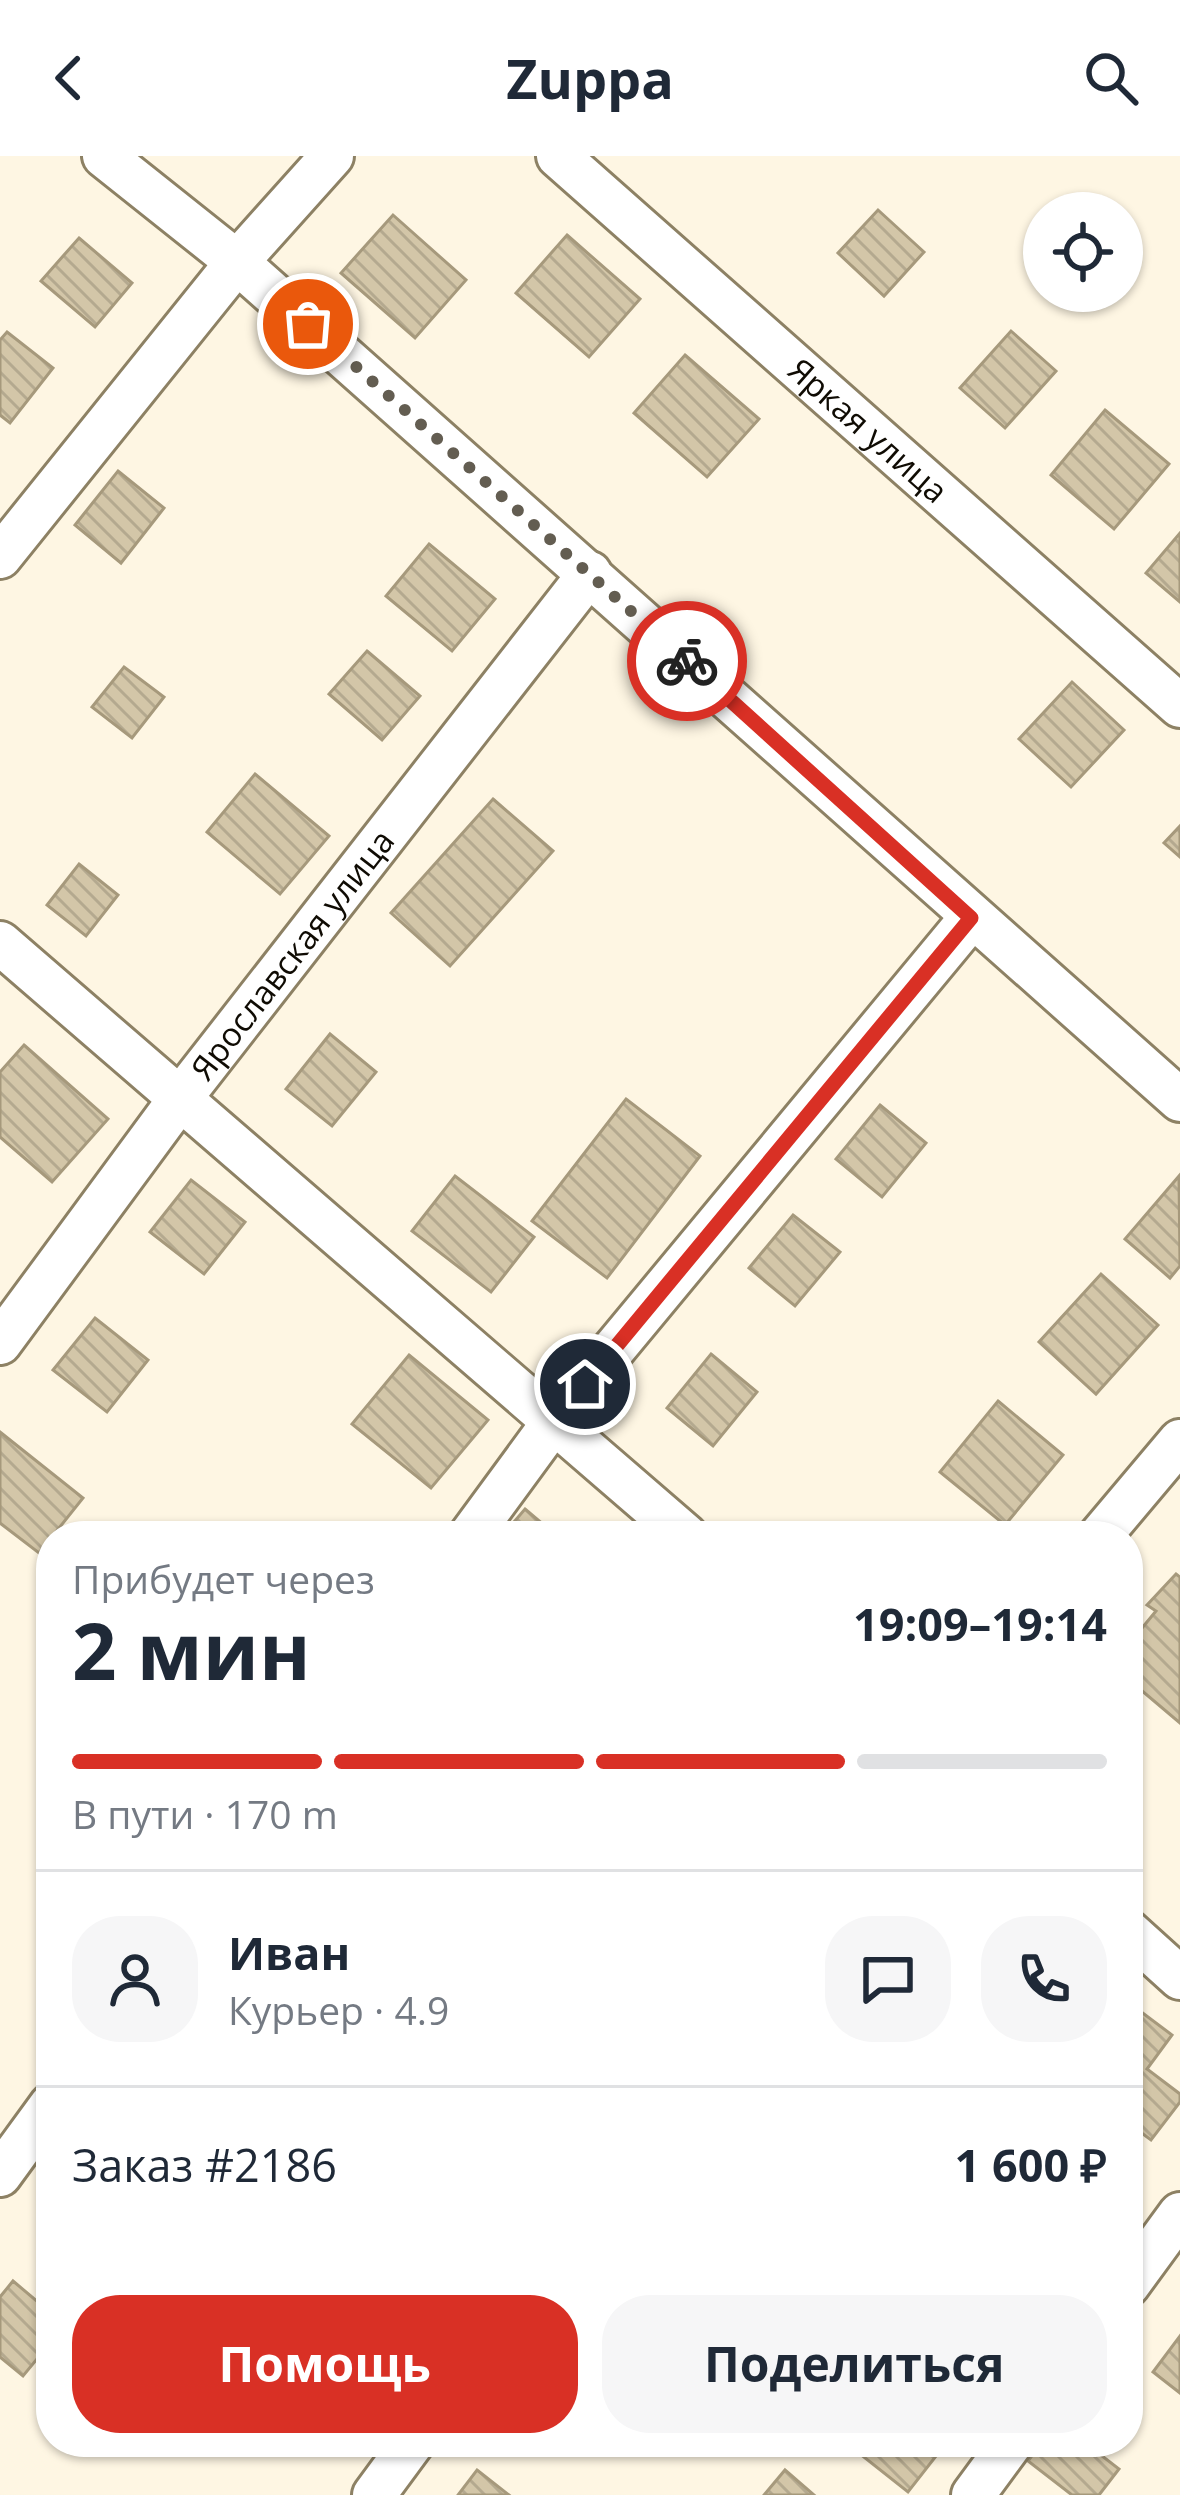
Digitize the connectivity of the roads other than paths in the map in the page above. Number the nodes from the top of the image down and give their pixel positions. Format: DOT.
graph roads {
  1 [pos="104,156"];
  2 [pos="332,156"];
  3 [pos="558,156"];
  4 [pos="237,262"];
  5 [pos="0,557"];
  6 [pos="590,573"];
  7 [pos="1180,706"];
  8 [pos="971,918"];
  9 [pos="0,943"];
  10 [pos="179,1100"];
  11 [pos="1180,1100"];
  12 [pos="0,1343"];
  13 [pos="555,1420"];
  14 [pos="1180,1441"];
  15 [pos="481,1521"];
  16 [pos="669,1521"];
  17 [pos="1113,1521"];
  18 [pos="1143,1945"];
  19 [pos="1180,1978"];
  20 [pos="36,2126"];
  21 [pos="0,2175"];
  22 [pos="1180,2214"];
  23 [pos="1143,2265"];
  24 [pos="402,2457"];
  25 [pos="1001,2457"];
  26 [pos="374,2495"];
  27 [pos="973,2495"];
  1 -- 4 [label="street"];
  2 -- 4 [label="street"];
  3 -- 7 [label="street, Яркая улица"];
  4 -- 5 [label="street"];
  4 -- 6 [label="street"];
  6 -- 8 [label="street"];
  6 -- 10 [label="street, Ярославская улица"];
  8 -- 11 [label="street"];
  8 -- 13 [label="street"];
  9 -- 10 [label="street"];
  10 -- 12 [label="street, Ярославская улица"];
  10 -- 13 [label="street"];
  13 -- 15 [label="street"];
  13 -- 16 [label="street"];
  14 -- 17 [label="street"];
  18 -- 19 [label="street"];
  20 -- 21 [label="street"];
  22 -- 23 [label="street"];
  24 -- 26 [label="street"];
  25 -- 27 [label="street"];
}
